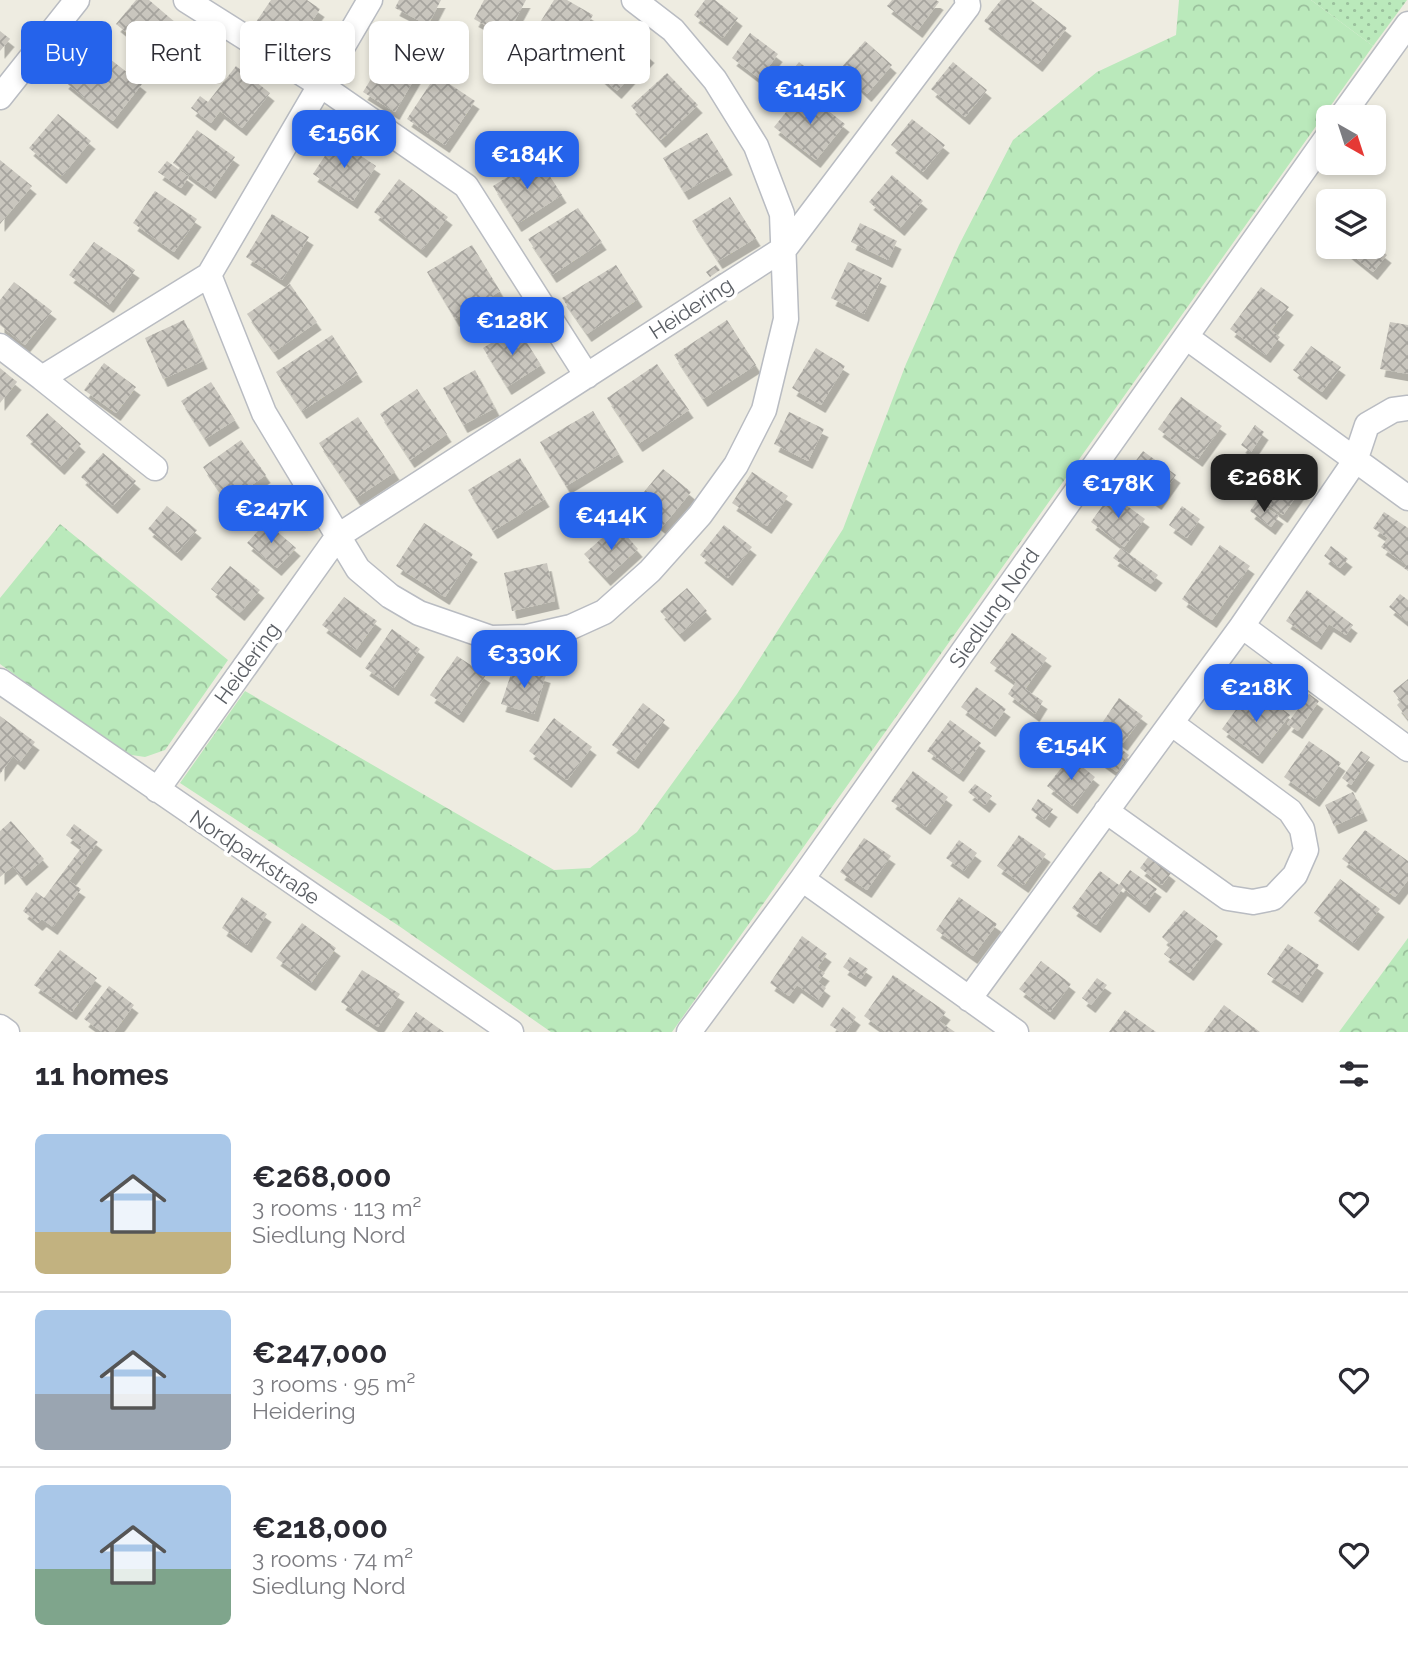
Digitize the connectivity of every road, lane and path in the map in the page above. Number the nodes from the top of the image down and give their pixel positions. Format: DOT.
graph roads {
  1 [pos="77,0"];
  2 [pos="370,0"];
  3 [pos="634,0"];
  4 [pos="967,0"];
  5 [pos="196,7"];
  6 [pos="1406,31"];
  7 [pos="322,86"];
  8 [pos="0,97"];
  9 [pos="1350,105"];
  10 [pos="1316,153"];
  11 [pos="786,247"];
  12 [pos="209,275"];
  13 [pos="1186,337"];
  14 [pos="0,346"];
  15 [pos="587,376"];
  16 [pos="42,377"];
  17 [pos="1408,408"];
  18 [pos="1355,461"];
  19 [pos="155,468"];
  20 [pos="1408,498"];
  21 [pos="338,536"];
  22 [pos="1242,626"];
  23 [pos="0,681"];
  24 [pos="1171,723"];
  25 [pos="1408,749"];
  26 [pos="157,790"];
  27 [pos="1106,811"];
  28 [pos="802,879"];
  29 [pos="969,999"];
  30 [pos="0,1027"];
  31 [pos="7,1032"];
  32 [pos="511,1032"];
  33 [pos="689,1032"];
  34 [pos="1016,1032"];
  1 -- 8 [label="street"];
  2 -- 7 [label="street"];
  3 -- 11 [label="street"];
  4 -- 11 [label="street, Heidering"];
  5 -- 7 [label="street"];
  6 -- 9 [label="street"];
  7 -- 12 [label="street"];
  7 -- 15 [label="street"];
  10 -- 13 [label="street, Siedlung Nord"];
  11 -- 15 [label="street, Heidering"];
  11 -- 21 [label="street"];
  12 -- 16 [label="street"];
  12 -- 21 [label="street"];
  13 -- 18 [label="street"];
  13 -- 28 [label="street, Siedlung Nord"];
  14 -- 16 [label="street"];
  15 -- 21 [label="street, Heidering"];
  16 -- 19 [label="street"];
  17 -- 18 [label="street"];
  18 -- 20 [label="street"];
  18 -- 22 [label="street"];
  21 -- 26 [label="street, Heidering"];
  22 -- 24 [label="street"];
  22 -- 25 [label="street"];
  23 -- 26 [label="street, Nordparkstraße"];
  24 -- 27 [label="street"];
  24 -- 27 [label="street"];
  26 -- 32 [label="street, Nordparkstraße"];
  27 -- 29 [label="street"];
  28 -- 29 [label="street"];
  28 -- 33 [label="street, Siedlung Nord"];
  29 -- 34 [label="street"];
  30 -- 31 [label="street"];
}
